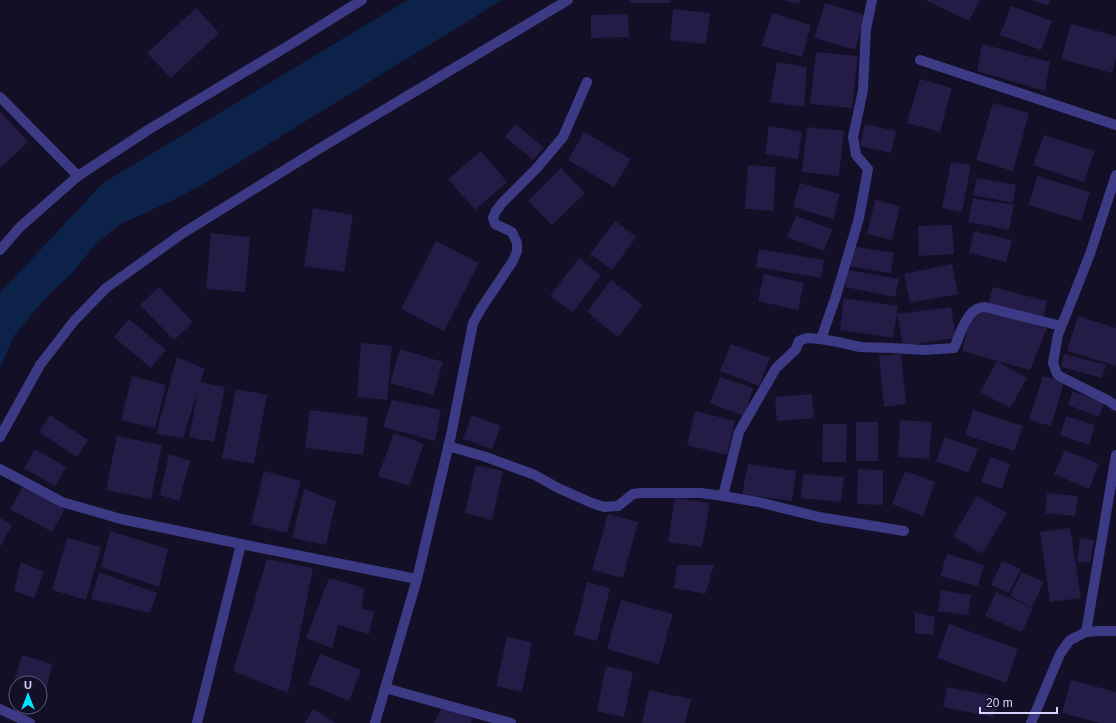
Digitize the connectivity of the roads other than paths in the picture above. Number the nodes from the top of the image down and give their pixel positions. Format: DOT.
graph roads {
  1 [pos="362,0"];
  2 [pos="568,0"];
  3 [pos="872,0"];
  4 [pos="920,60"];
  5 [pos="587,82"];
  6 [pos="0,97"];
  7 [pos="1116,125"];
  8 [pos="1116,175"];
  9 [pos="78,176"];
  10 [pos="0,250"];
  11 [pos="1062,326"];
  12 [pos="821,339"];
  13 [pos="1116,406"];
  14 [pos="0,436"];
  15 [pos="448,446"];
  16 [pos="1116,455"];
  17 [pos="0,469"];
  18 [pos="724,493"];
  19 [pos="904,531"];
  20 [pos="241,544"];
  21 [pos="417,579"];
  22 [pos="1116,631"];
  23 [pos="1086,632"];
  24 [pos="385,688"];
  25 [pos="0,709"];
  26 [pos="30,723"];
  27 [pos="197,723"];
  28 [pos="375,723"];
  29 [pos="510,723"];
  30 [pos="1031,723"];
  1 -- 9 [label="street"];
  2 -- 14 [label="street"];
  3 -- 12 [label="street"];
  4 -- 7 [label="street"];
  5 -- 15 [label="street"];
  6 -- 9 [label="street"];
  8 -- 11 [label="street"];
  9 -- 10 [label="street"];
  11 -- 12 [label="street"];
  11 -- 13 [label="street"];
  12 -- 18 [label="street"];
  15 -- 18 [label="street"];
  15 -- 21 [label="street"];
  16 -- 23 [label="street"];
  17 -- 20 [label="street"];
  18 -- 19 [label="street"];
  20 -- 21 [label="street"];
  20 -- 27 [label="street"];
  21 -- 24 [label="street"];
  22 -- 23 [label="street"];
  23 -- 30 [label="street"];
  24 -- 28 [label="street"];
  24 -- 29 [label="street"];
  25 -- 26 [label="street"];
}
